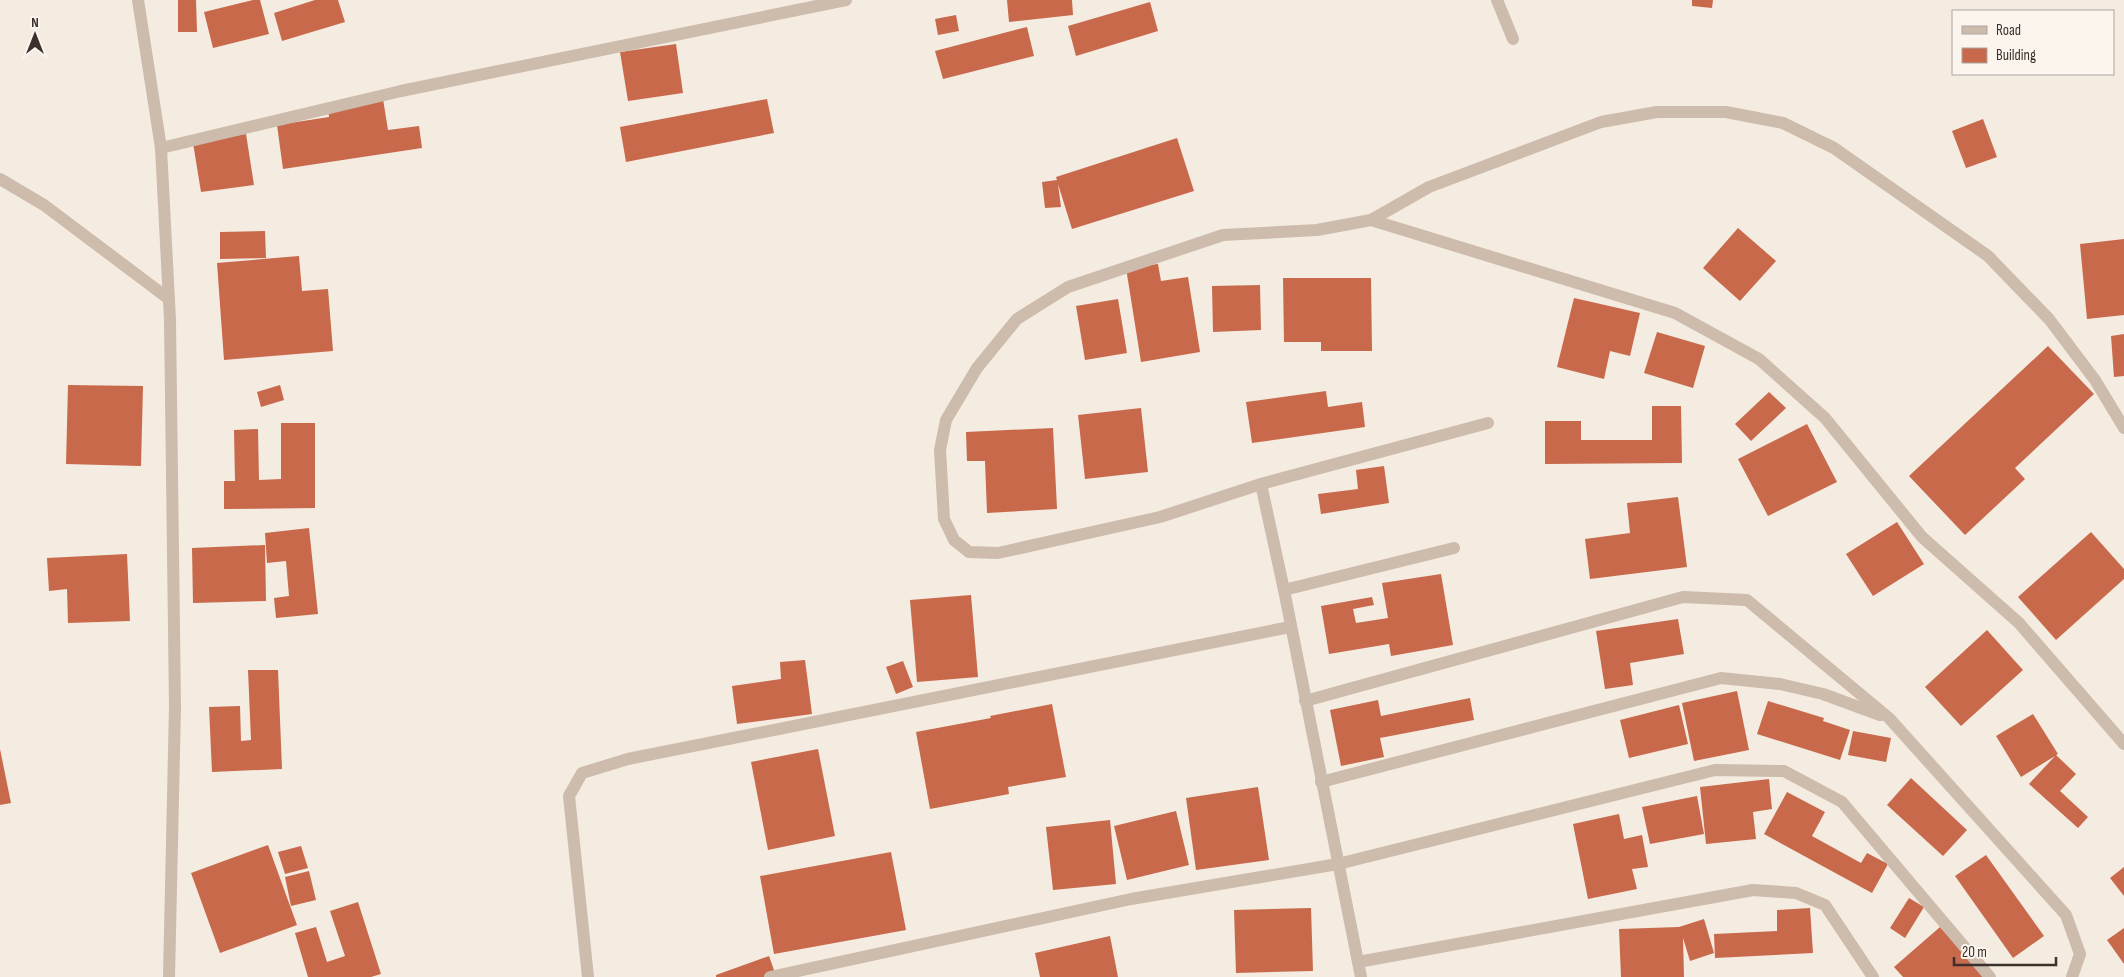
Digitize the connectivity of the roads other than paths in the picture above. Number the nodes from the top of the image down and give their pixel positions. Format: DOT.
graph roads {
  1 [pos="138,0"];
  2 [pos="846,0"];
  3 [pos="1497,0"];
  4 [pos="1513,39"];
  5 [pos="162,148"];
  6 [pos="0,179"];
  7 [pos="1371,220"];
  8 [pos="169,299"];
  9 [pos="1488,423"];
  10 [pos="2124,428"];
  11 [pos="1261,484"];
  12 [pos="1454,548"];
  13 [pos="1284,590"];
  14 [pos="1290,627"];
  15 [pos="1306,701"];
  16 [pos="1889,718"];
  17 [pos="2124,744"];
  18 [pos="1322,782"];
  19 [pos="1338,864"];
  20 [pos="1358,962"];
  21 [pos="170,977"];
  22 [pos="588,977"];
  23 [pos="770,977"];
  24 [pos="1361,977"];
  25 [pos="1873,977"];
  26 [pos="1990,977"];
  27 [pos="2072,977"];
  1 -- 5 [label="street"];
  2 -- 5 [label="street"];
  3 -- 4 [label="street"];
  5 -- 8 [label="street"];
  6 -- 8 [label="street"];
  7 -- 10 [label="street"];
  7 -- 11 [label="street"];
  7 -- 17 [label="street"];
  8 -- 21 [label="street"];
  9 -- 11 [label="street"];
  11 -- 13 [label="street"];
  12 -- 13 [label="street"];
  13 -- 14 [label="street"];
  14 -- 15 [label="street"];
  14 -- 22 [label="street"];
  15 -- 16 [label="street"];
  15 -- 18 [label="street"];
  16 -- 18 [label="street"];
  16 -- 27 [label="street"];
  18 -- 19 [label="street"];
  19 -- 20 [label="street"];
  19 -- 23 [label="street"];
  19 -- 26 [label="street"];
  20 -- 24 [label="street"];
  20 -- 25 [label="street"];
}
